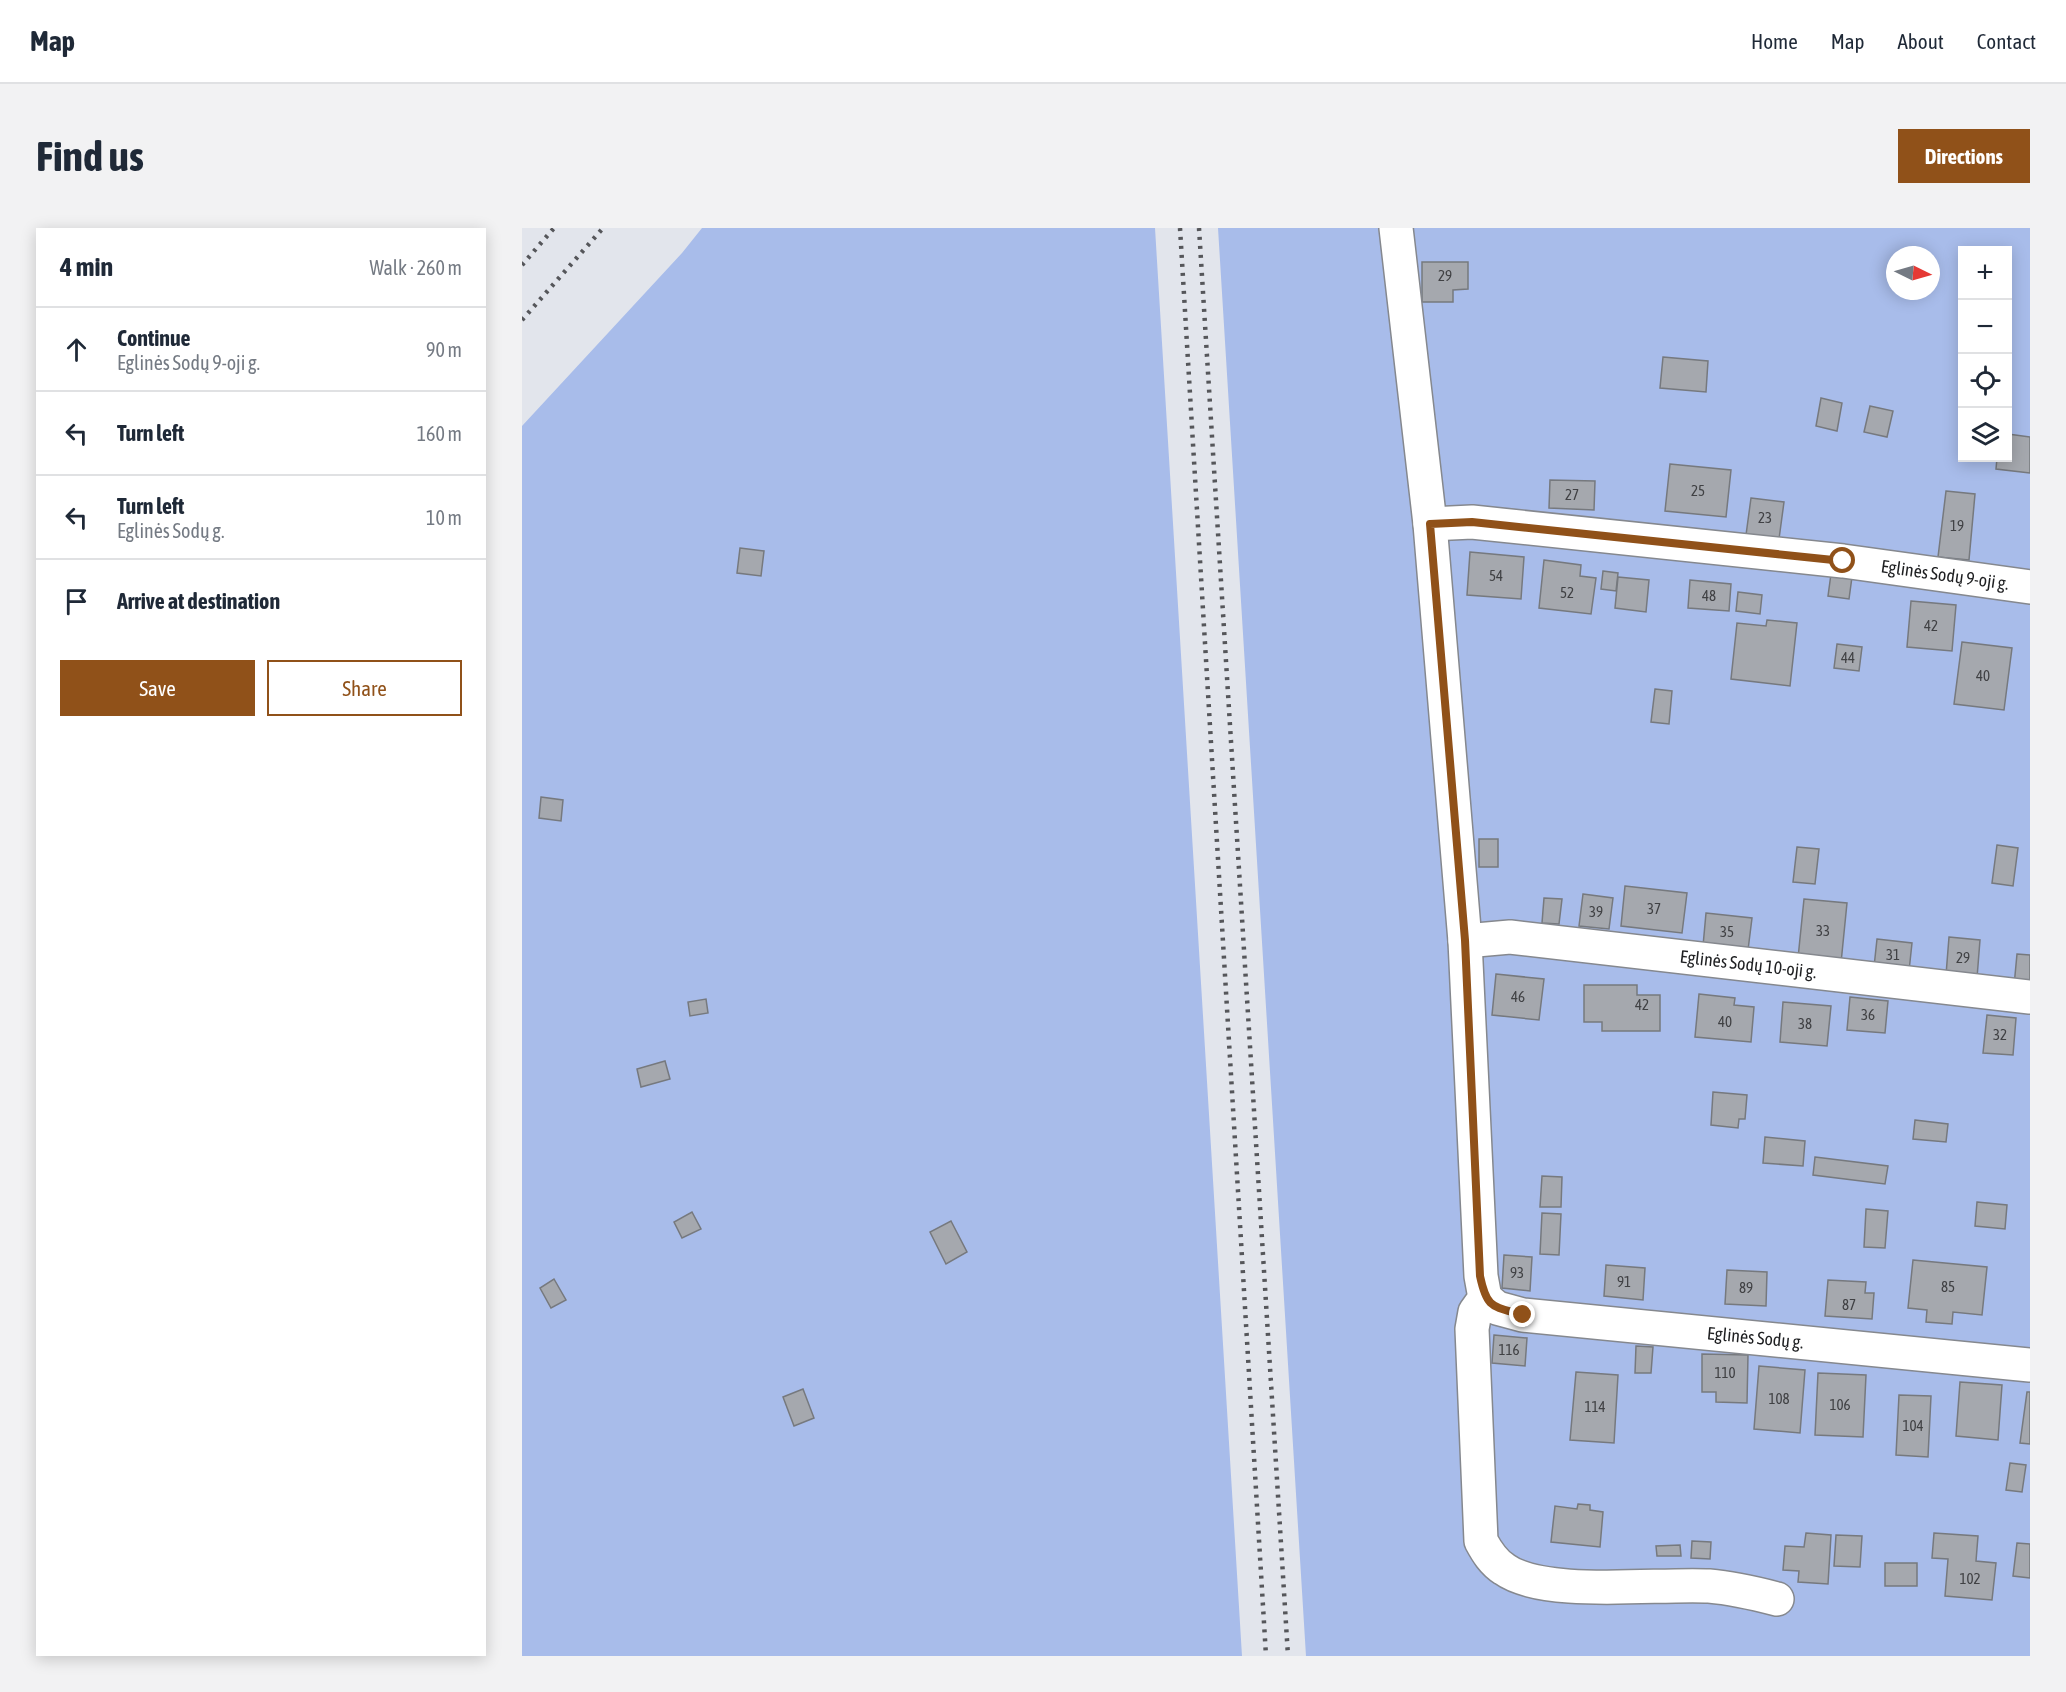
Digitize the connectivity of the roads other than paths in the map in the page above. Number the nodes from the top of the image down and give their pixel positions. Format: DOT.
graph roads {
  1 [pos="1396,228"];
  2 [pos="1430,524"];
  3 [pos="2030,587"];
  4 [pos="1465,940"];
  5 [pos="2030,997"];
  6 [pos="1485,1298"];
  7 [pos="2030,1365"];
  8 [pos="1777,1599"];
  1 -- 2 [label="street"];
  2 -- 3 [label="street, Eglinės Sodų 9-oji g."];
  2 -- 4 [label="street"];
  4 -- 5 [label="street, Eglinės Sodų 10-oji g."];
  4 -- 6 [label="street"];
  6 -- 7 [label="street, Eglinės Sodų g."];
  6 -- 8 [label="street"];
}
